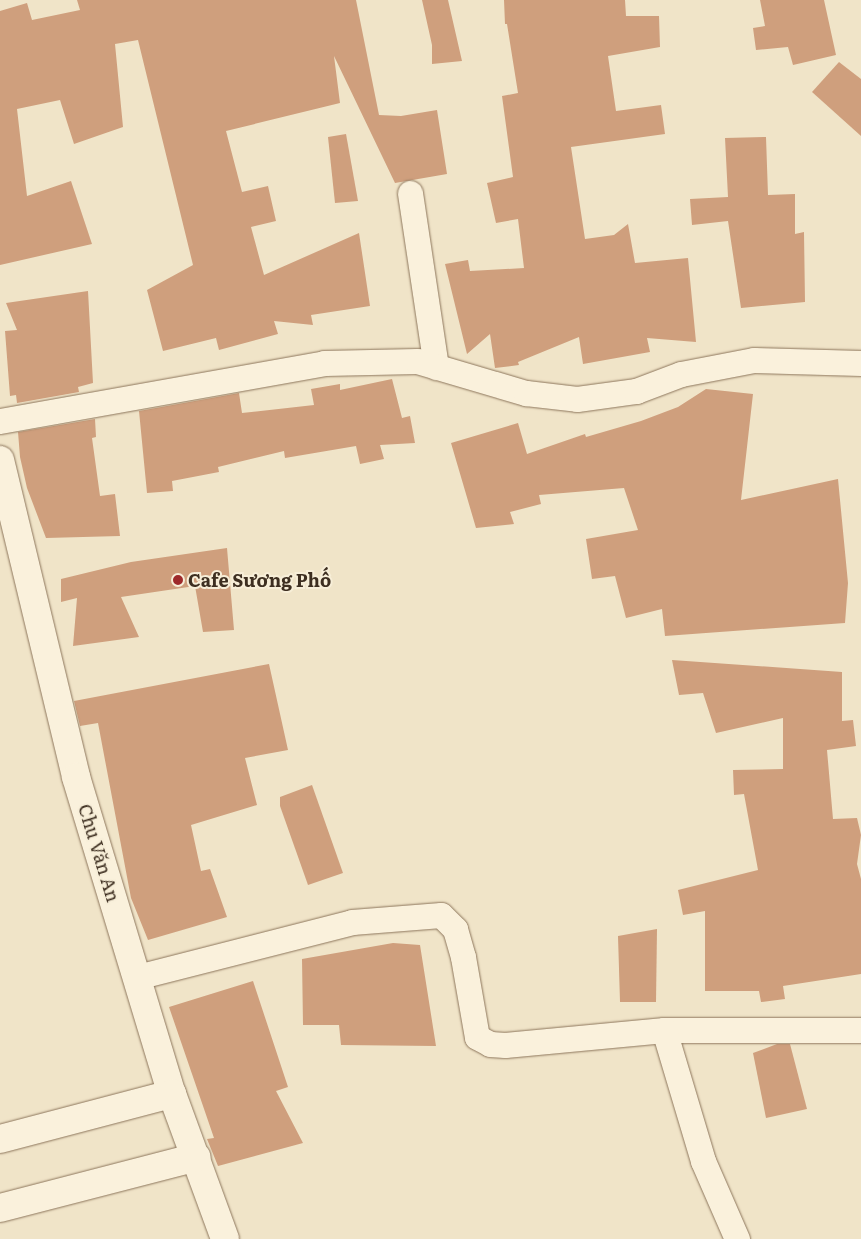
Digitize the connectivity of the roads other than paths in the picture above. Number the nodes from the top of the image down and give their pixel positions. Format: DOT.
graph roads {
  1 [pos="410,193"];
  2 [pos="861,362"];
  3 [pos="436,367"];
  4 [pos="0,421"];
  5 [pos="0,460"];
  6 [pos="137,977"];
  7 [pos="664,1030"];
  8 [pos="861,1030"];
  9 [pos="172,1094"];
  10 [pos="0,1139"];
  11 [pos="197,1157"];
  12 [pos="0,1208"];
  13 [pos="225,1239"];
  14 [pos="737,1239"];
  1 -- 3 [label="street"];
  2 -- 3 [label="street"];
  3 -- 4 [label="street"];
  5 -- 6 [label="street, Chu Văn An"];
  6 -- 7 [label="street"];
  6 -- 9 [label="street, Chu Văn An"];
  7 -- 8 [label="street"];
  7 -- 14 [label="street"];
  9 -- 10 [label="street"];
  9 -- 11 [label="street, Chu Văn An"];
  11 -- 12 [label="street"];
  11 -- 13 [label="street, Chu Văn An"];
}
